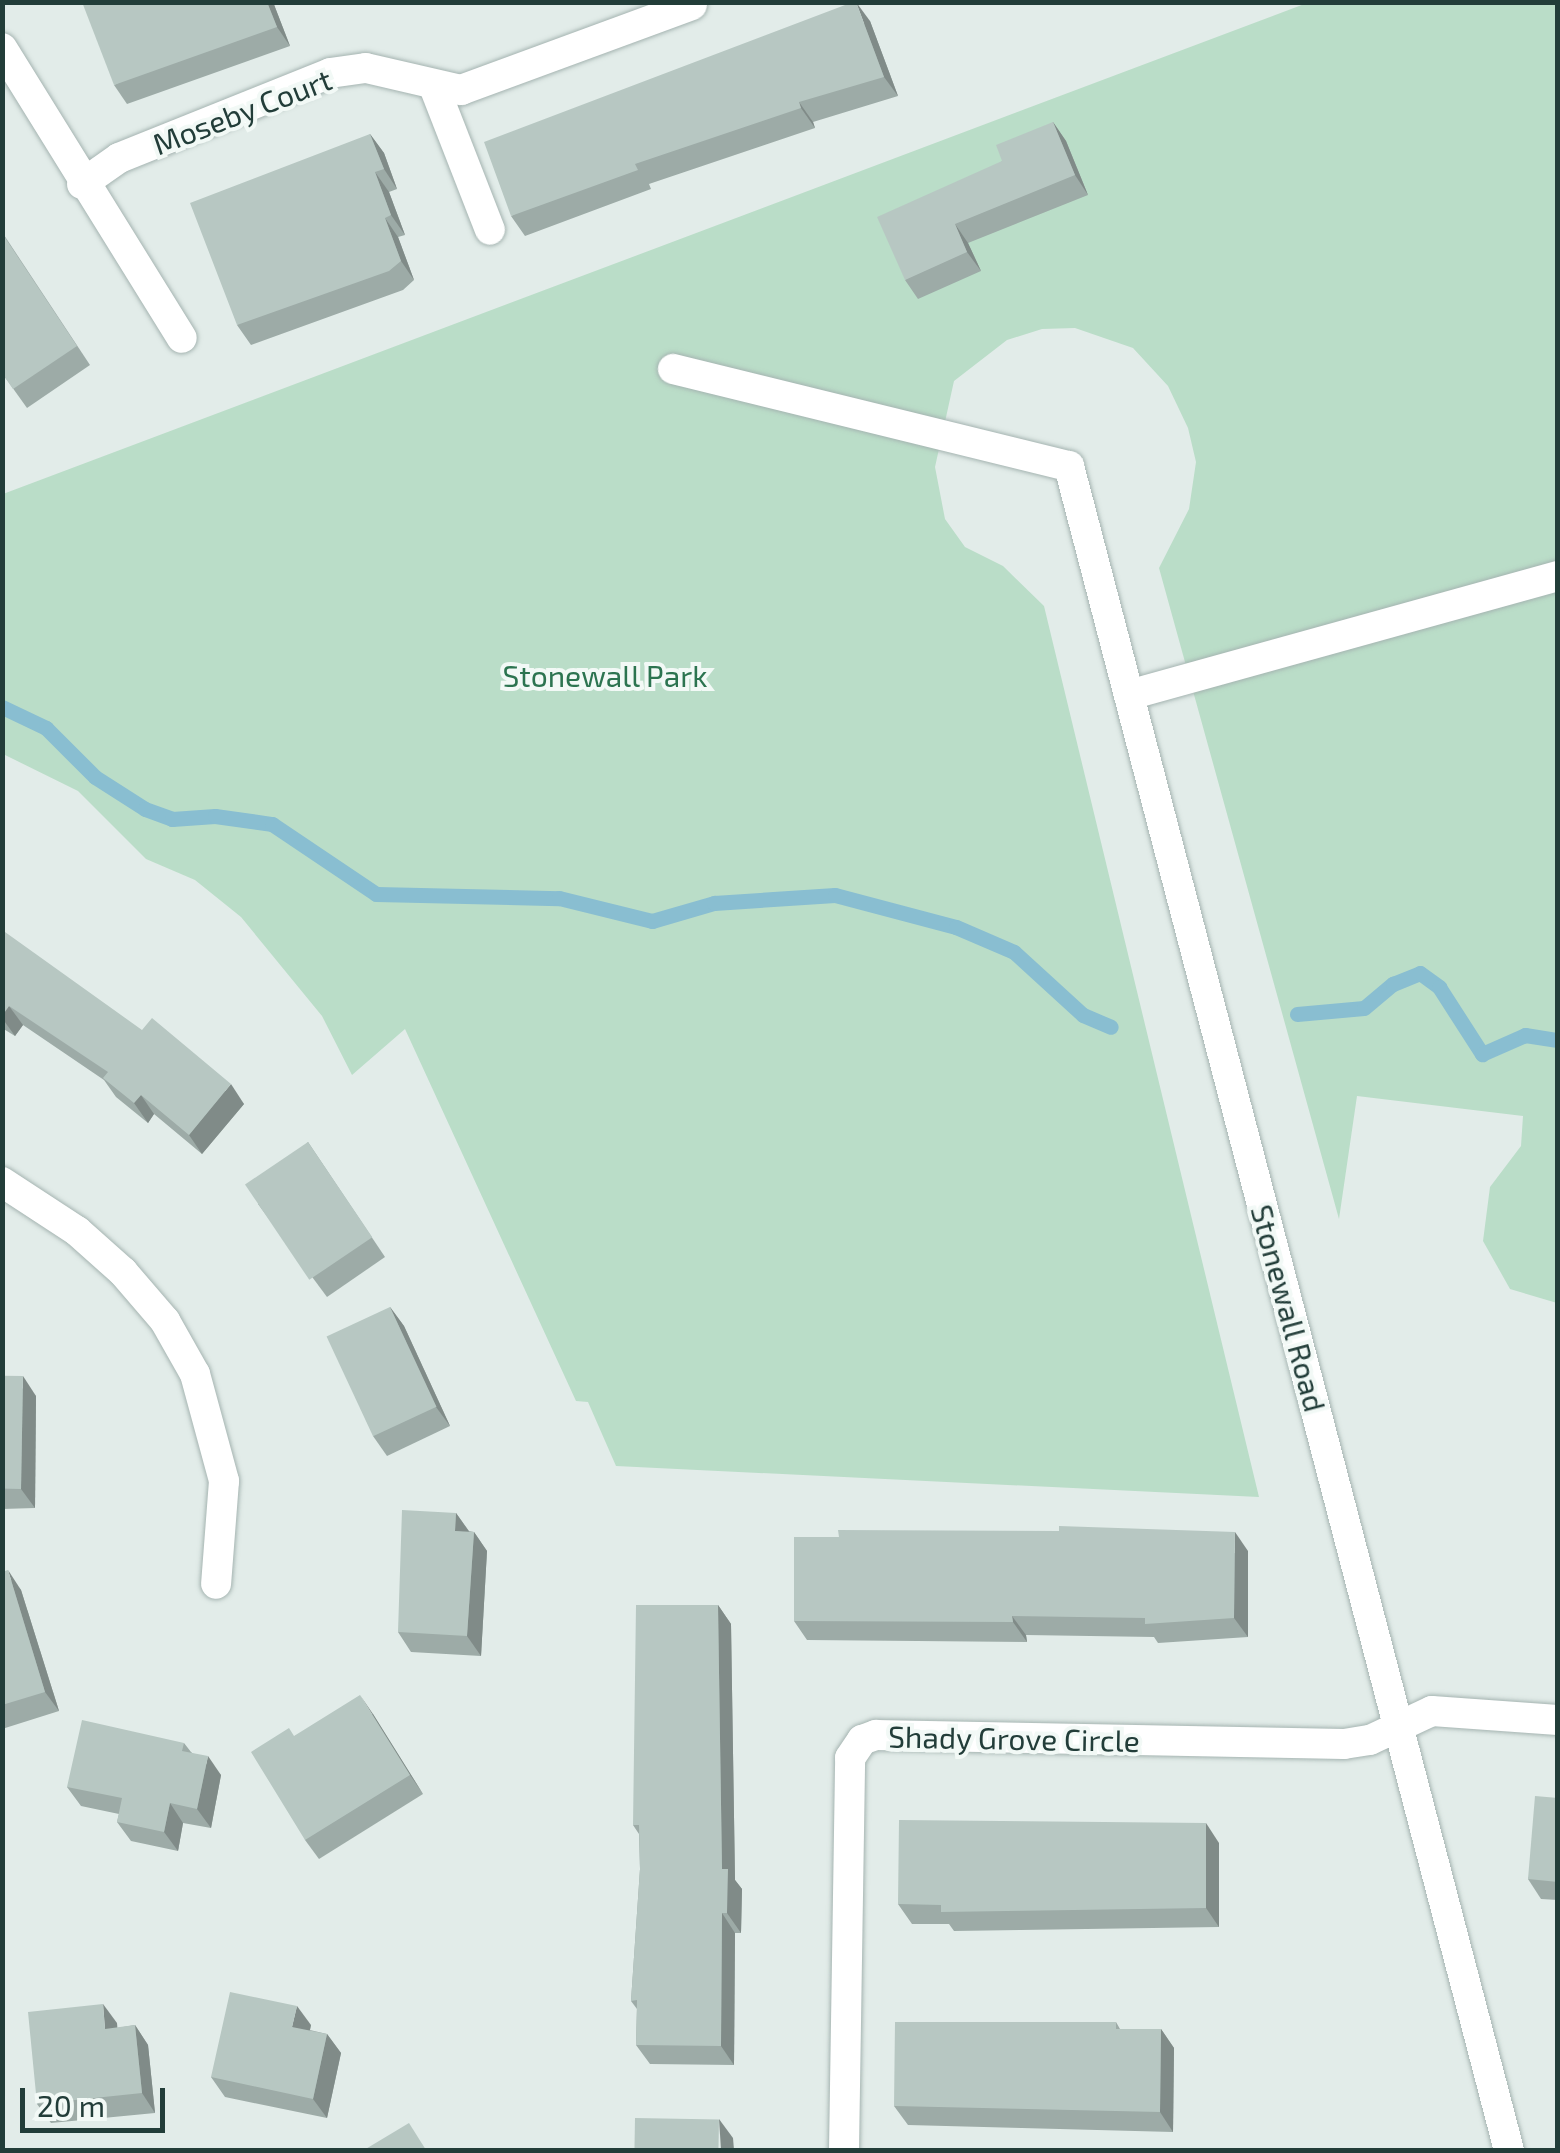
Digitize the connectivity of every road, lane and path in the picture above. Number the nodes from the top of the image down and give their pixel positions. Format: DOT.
graph roads {
  1 [pos="692,5"];
  2 [pos="2,48"];
  3 [pos="435,89"];
  4 [pos="82,184"];
  5 [pos="490,230"];
  6 [pos="182,338"];
  7 [pos="673,370"];
  8 [pos="1558,576"];
  9 [pos="1129,695"];
  10 [pos="2,1182"];
  11 [pos="216,1584"];
  12 [pos="1558,1720"];
  13 [pos="1398,1726"];
  14 [pos="844,2150"];
  15 [pos="1509,2150"];
  1 -- 3 [label="street, Moseby Court"];
  2 -- 4 [label="street"];
  3 -- 4 [label="street, Moseby Court"];
  3 -- 5 [label="street"];
  4 -- 6 [label="street"];
  7 -- 9 [label="street, Stonewall Road"];
  8 -- 9 [label="street"];
  9 -- 13 [label="street, Stonewall Road"];
  10 -- 11 [label="street"];
  12 -- 13 [label="street"];
  13 -- 14 [label="street, Shady Grove Circle"];
  13 -- 15 [label="street, Stonewall Road"];
}
